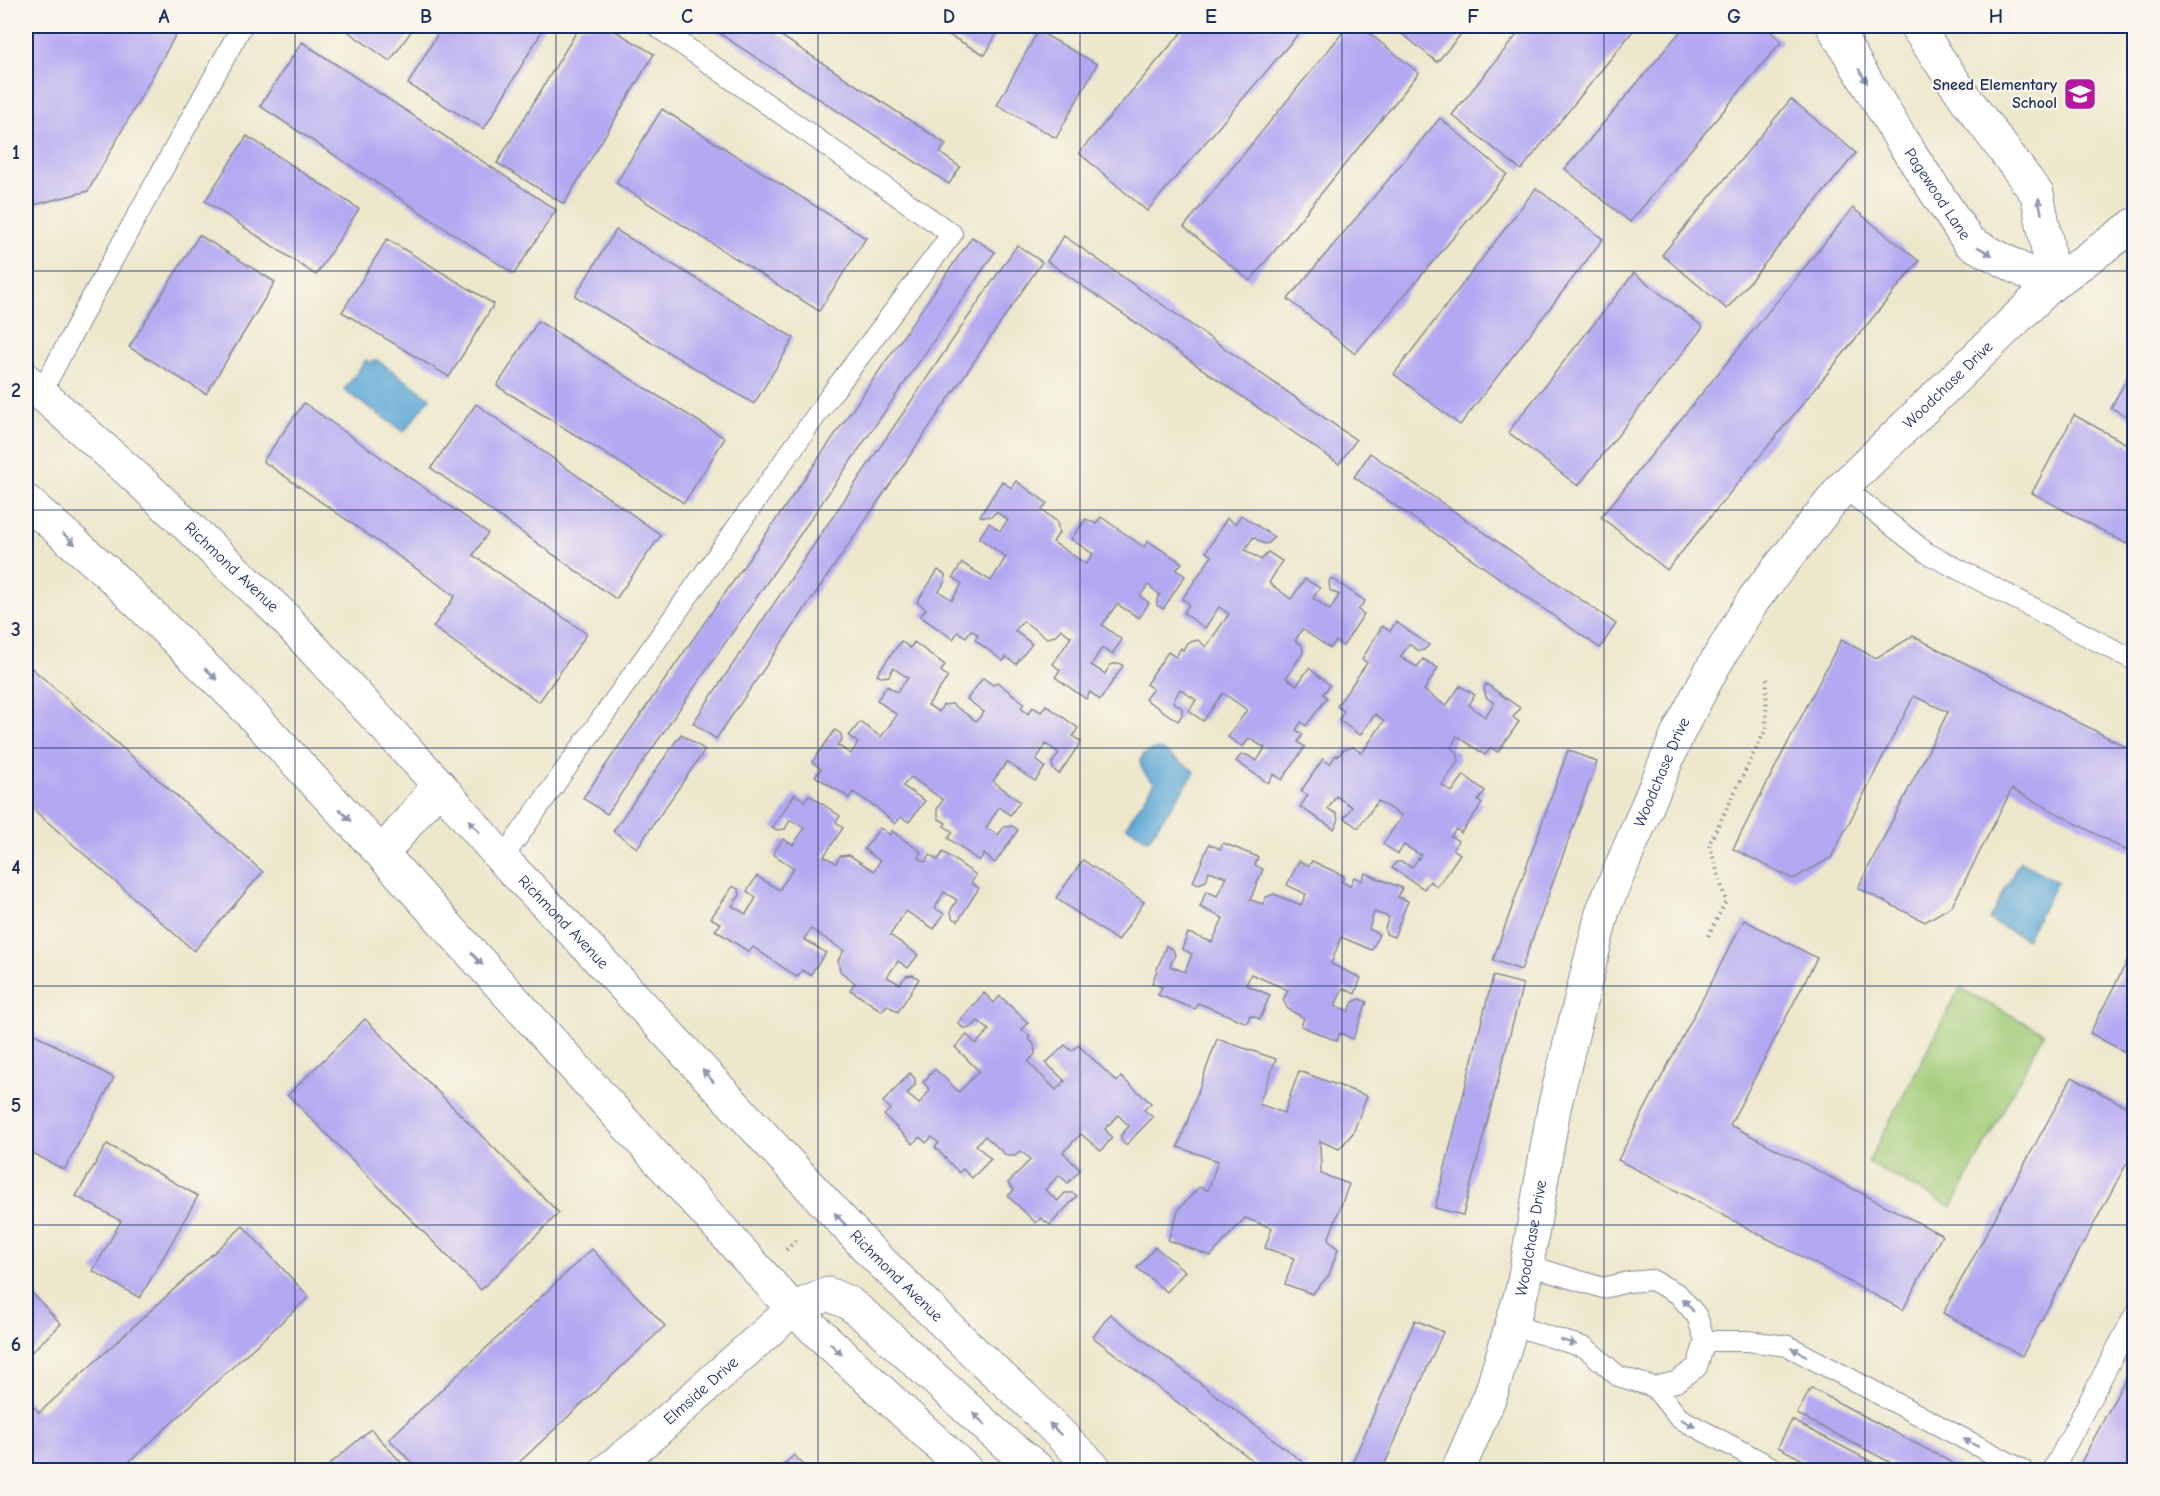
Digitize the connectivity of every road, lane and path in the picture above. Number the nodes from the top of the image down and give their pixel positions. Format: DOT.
graph roads {
  1 [pos="242,26"];
  2 [pos="656,26"];
  3 [pos="1833,26"];
  4 [pos="1916,26"];
  5 [pos="2134,225"];
  6 [pos="2051,285"];
  7 [pos="33,386"];
  8 [pos="1843,487"];
  9 [pos="26,501"];
  10 [pos="2134,660"];
  11 [pos="1767,678"];
  12 [pos="439,785"];
  13 [pos="382,854"];
  14 [pos="502,859"];
  15 [pos="1708,936"];
  16 [pos="798,1238"];
  17 [pos="783,1253"];
  18 [pos="1527,1265"];
  19 [pos="793,1309"];
  20 [pos="2134,1316"];
  21 [pos="1512,1326"];
  22 [pos="1705,1341"];
  23 [pos="1654,1387"];
  24 [pos="607,1470"];
  25 [pos="966,1470"];
  26 [pos="1039,1470"];
  27 [pos="1096,1470"];
  28 [pos="1458,1470"];
  29 [pos="1777,1470"];
  30 [pos="2023,1470"];
  31 [pos="2053,1470"];
  1 -- 7 [label="lane"];
  2 -- 14 [label="lane"];
  3 -- 6 [label="main road, Pagewood Lane, one-way"];
  6 -- 4 [label="main road, one-way"];
  5 -- 6 [label="main road, Woodchase Drive"];
  6 -- 8 [label="main road, Woodchase Drive"];
  7 -- 12 [label="main road, Richmond Avenue"];
  8 -- 10 [label="lane"];
  8 -- 18 [label="main road, Woodchase Drive"];
  9 -- 13 [label="main road, one-way"];
  11 -- 15 [label="path"];
  12 -- 13 [label="main road"];
  14 -- 12 [label="main road, Richmond Avenue, one-way"];
  13 -- 19 [label="main road, one-way"];
  27 -- 14 [label="main road, Richmond Avenue, one-way"];
  16 -- 17 [label="path"];
  18 -- 21 [label="main road, Woodchase Drive"];
  22 -- 18 [label="lane, one-way"];
  19 -- 24 [label="main road, Elmside Drive"];
  19 -- 25 [label="main road, one-way"];
  26 -- 19 [label="main road, Elmside Drive, one-way"];
  20 -- 31 [label="lane"];
  21 -- 23 [label="lane, one-way"];
  21 -- 28 [label="main road, Woodchase Drive"];
  22 -- 23 [label="lane"];
  30 -- 22 [label="lane, one-way"];
  23 -- 29 [label="lane, one-way"];
}
